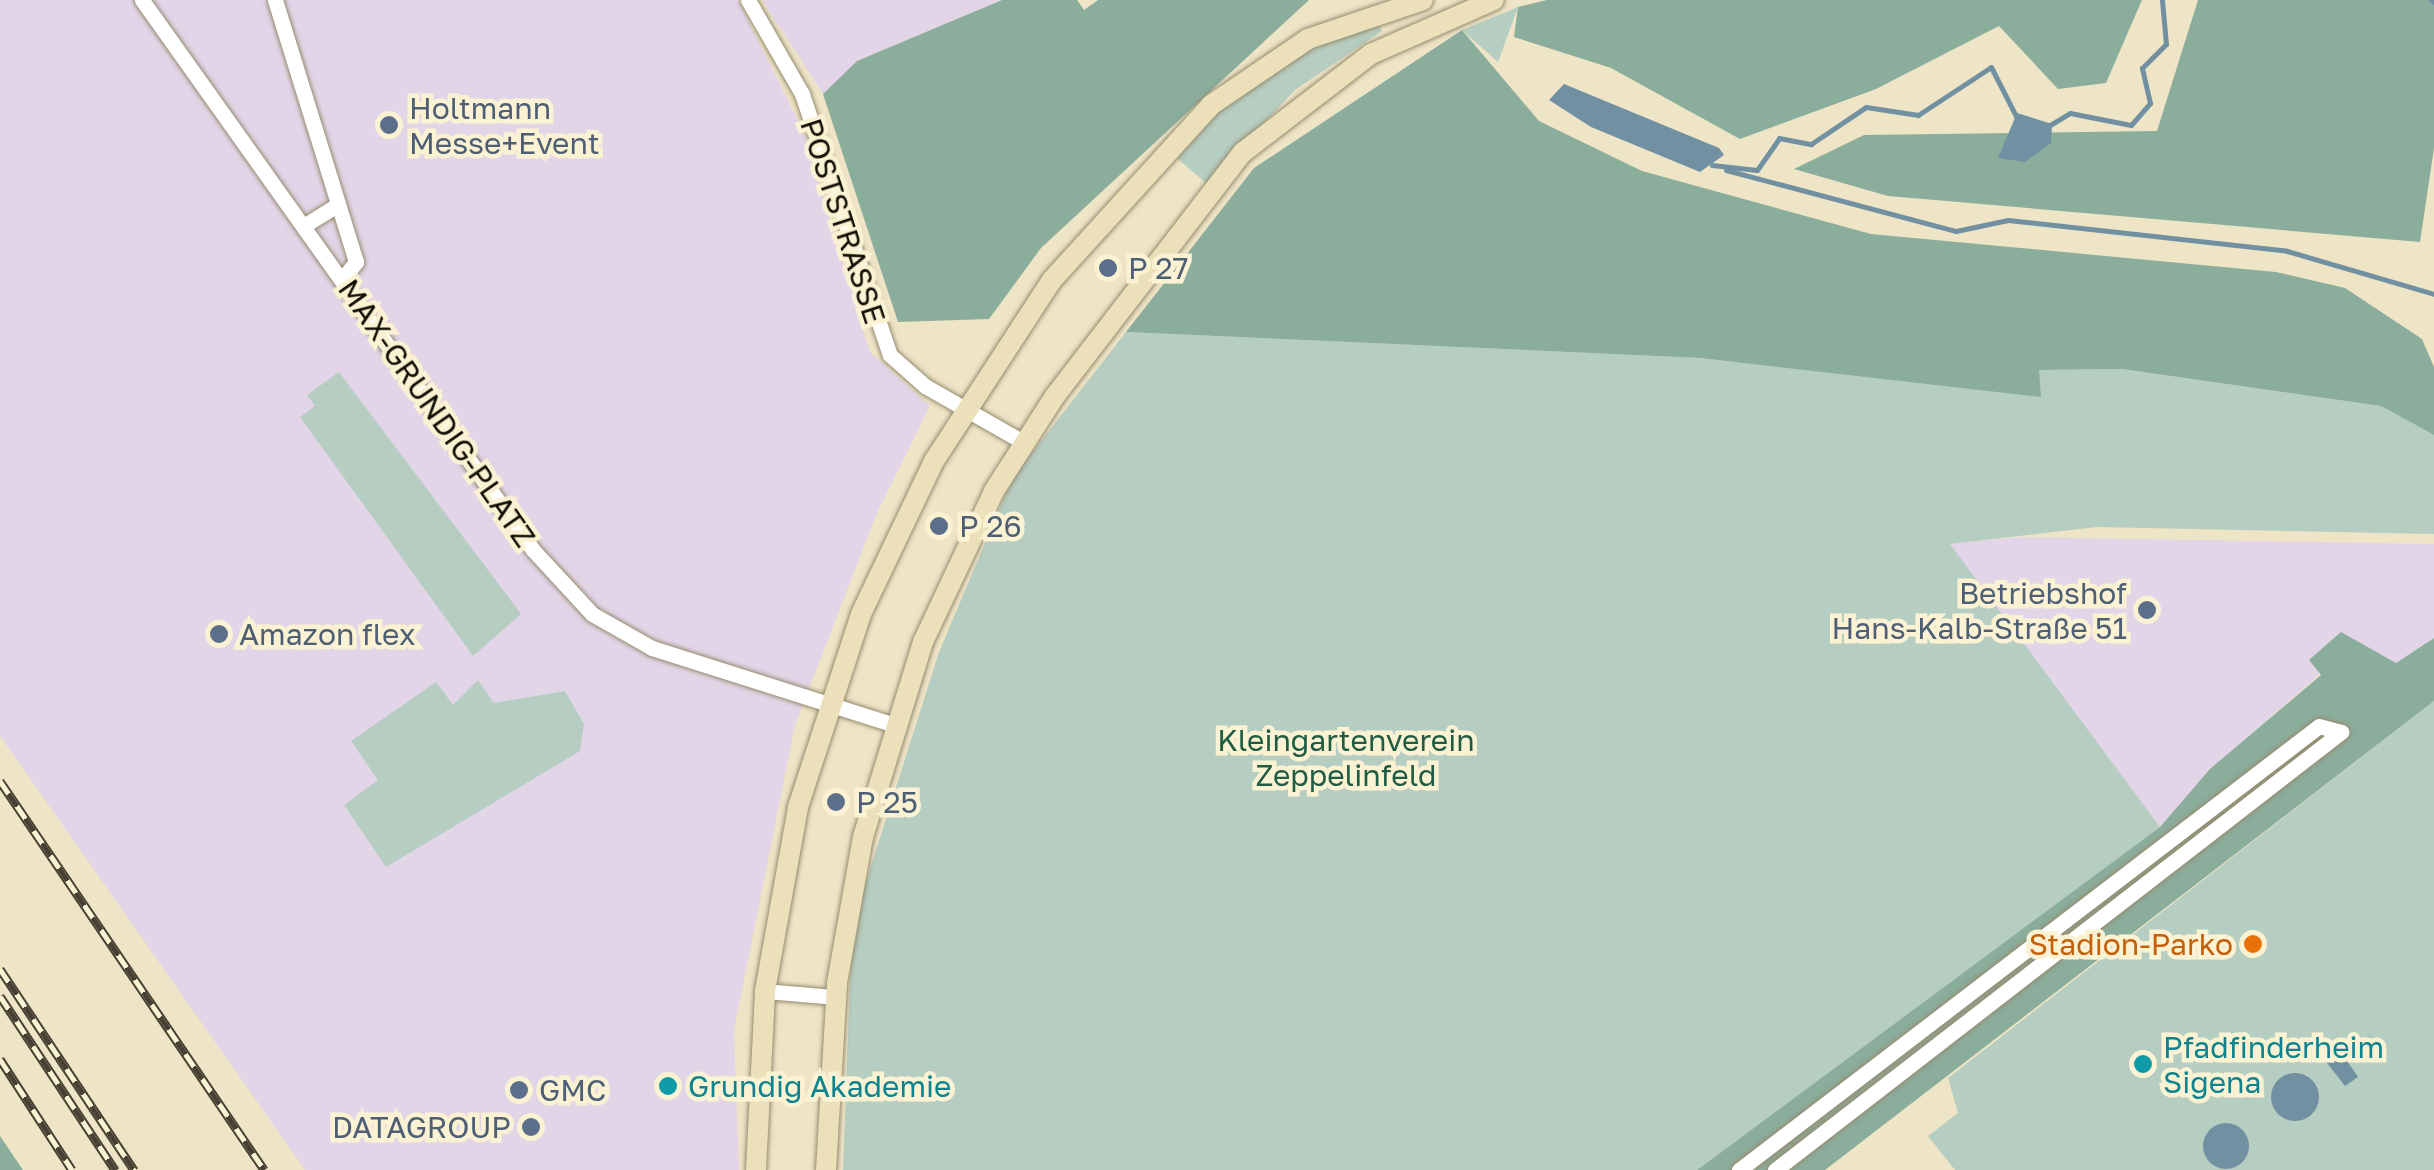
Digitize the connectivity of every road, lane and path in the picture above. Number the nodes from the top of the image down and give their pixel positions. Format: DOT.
graph roads {
  1 [pos="142,0"];
  2 [pos="275,0"];
  3 [pos="748,0"];
  4 [pos="1494,0"];
  5 [pos="1413,1"];
  6 [pos="1422,26"];
  7 [pos="338,204"];
  8 [pos="305,225"];
  9 [pos="343,278"];
  10 [pos="965,408"];
  11 [pos="1023,442"];
  12 [pos="827,704"];
  13 [pos="895,724"];
  14 [pos="765,991"];
  15 [pos="835,996"];
  16 [pos="1880,1062"];
  17 [pos="1894,1079"];
  18 [pos="756,1170"];
  19 [pos="826,1170"];
  20 [pos="1739,1170"];
  21 [pos="1776,1170"];
  1 -- 8 [label="street, MAX-GRUNDIG-PLATZ"];
  2 -- 7 [label="street"];
  3 -- 10 [label="street, POSTSTRASSE"];
  4 -- 6 [label="main road"];
  5 -- 6 [label="main road"];
  5 -- 10 [label="main road"];
  6 -- 11 [label="main road"];
  7 -- 8 [label="street"];
  7 -- 9 [label="street"];
  8 -- 9 [label="street, MAX-GRUNDIG-PLATZ"];
  9 -- 12 [label="street, MAX-GRUNDIG-PLATZ"];
  10 -- 11 [label="street, POSTSTRASSE"];
  10 -- 12 [label="main road"];
  11 -- 13 [label="main road"];
  12 -- 13 [label="street, MAX-GRUNDIG-PLATZ"];
  12 -- 14 [label="main road"];
  13 -- 15 [label="main road"];
  14 -- 15 [label="street"];
  14 -- 18 [label="main road"];
  15 -- 19 [label="main road"];
  16 -- 17 [label="street"];
  16 -- 17 [label="street"];
  16 -- 20 [label="street"];
  17 -- 21 [label="street"];
}
